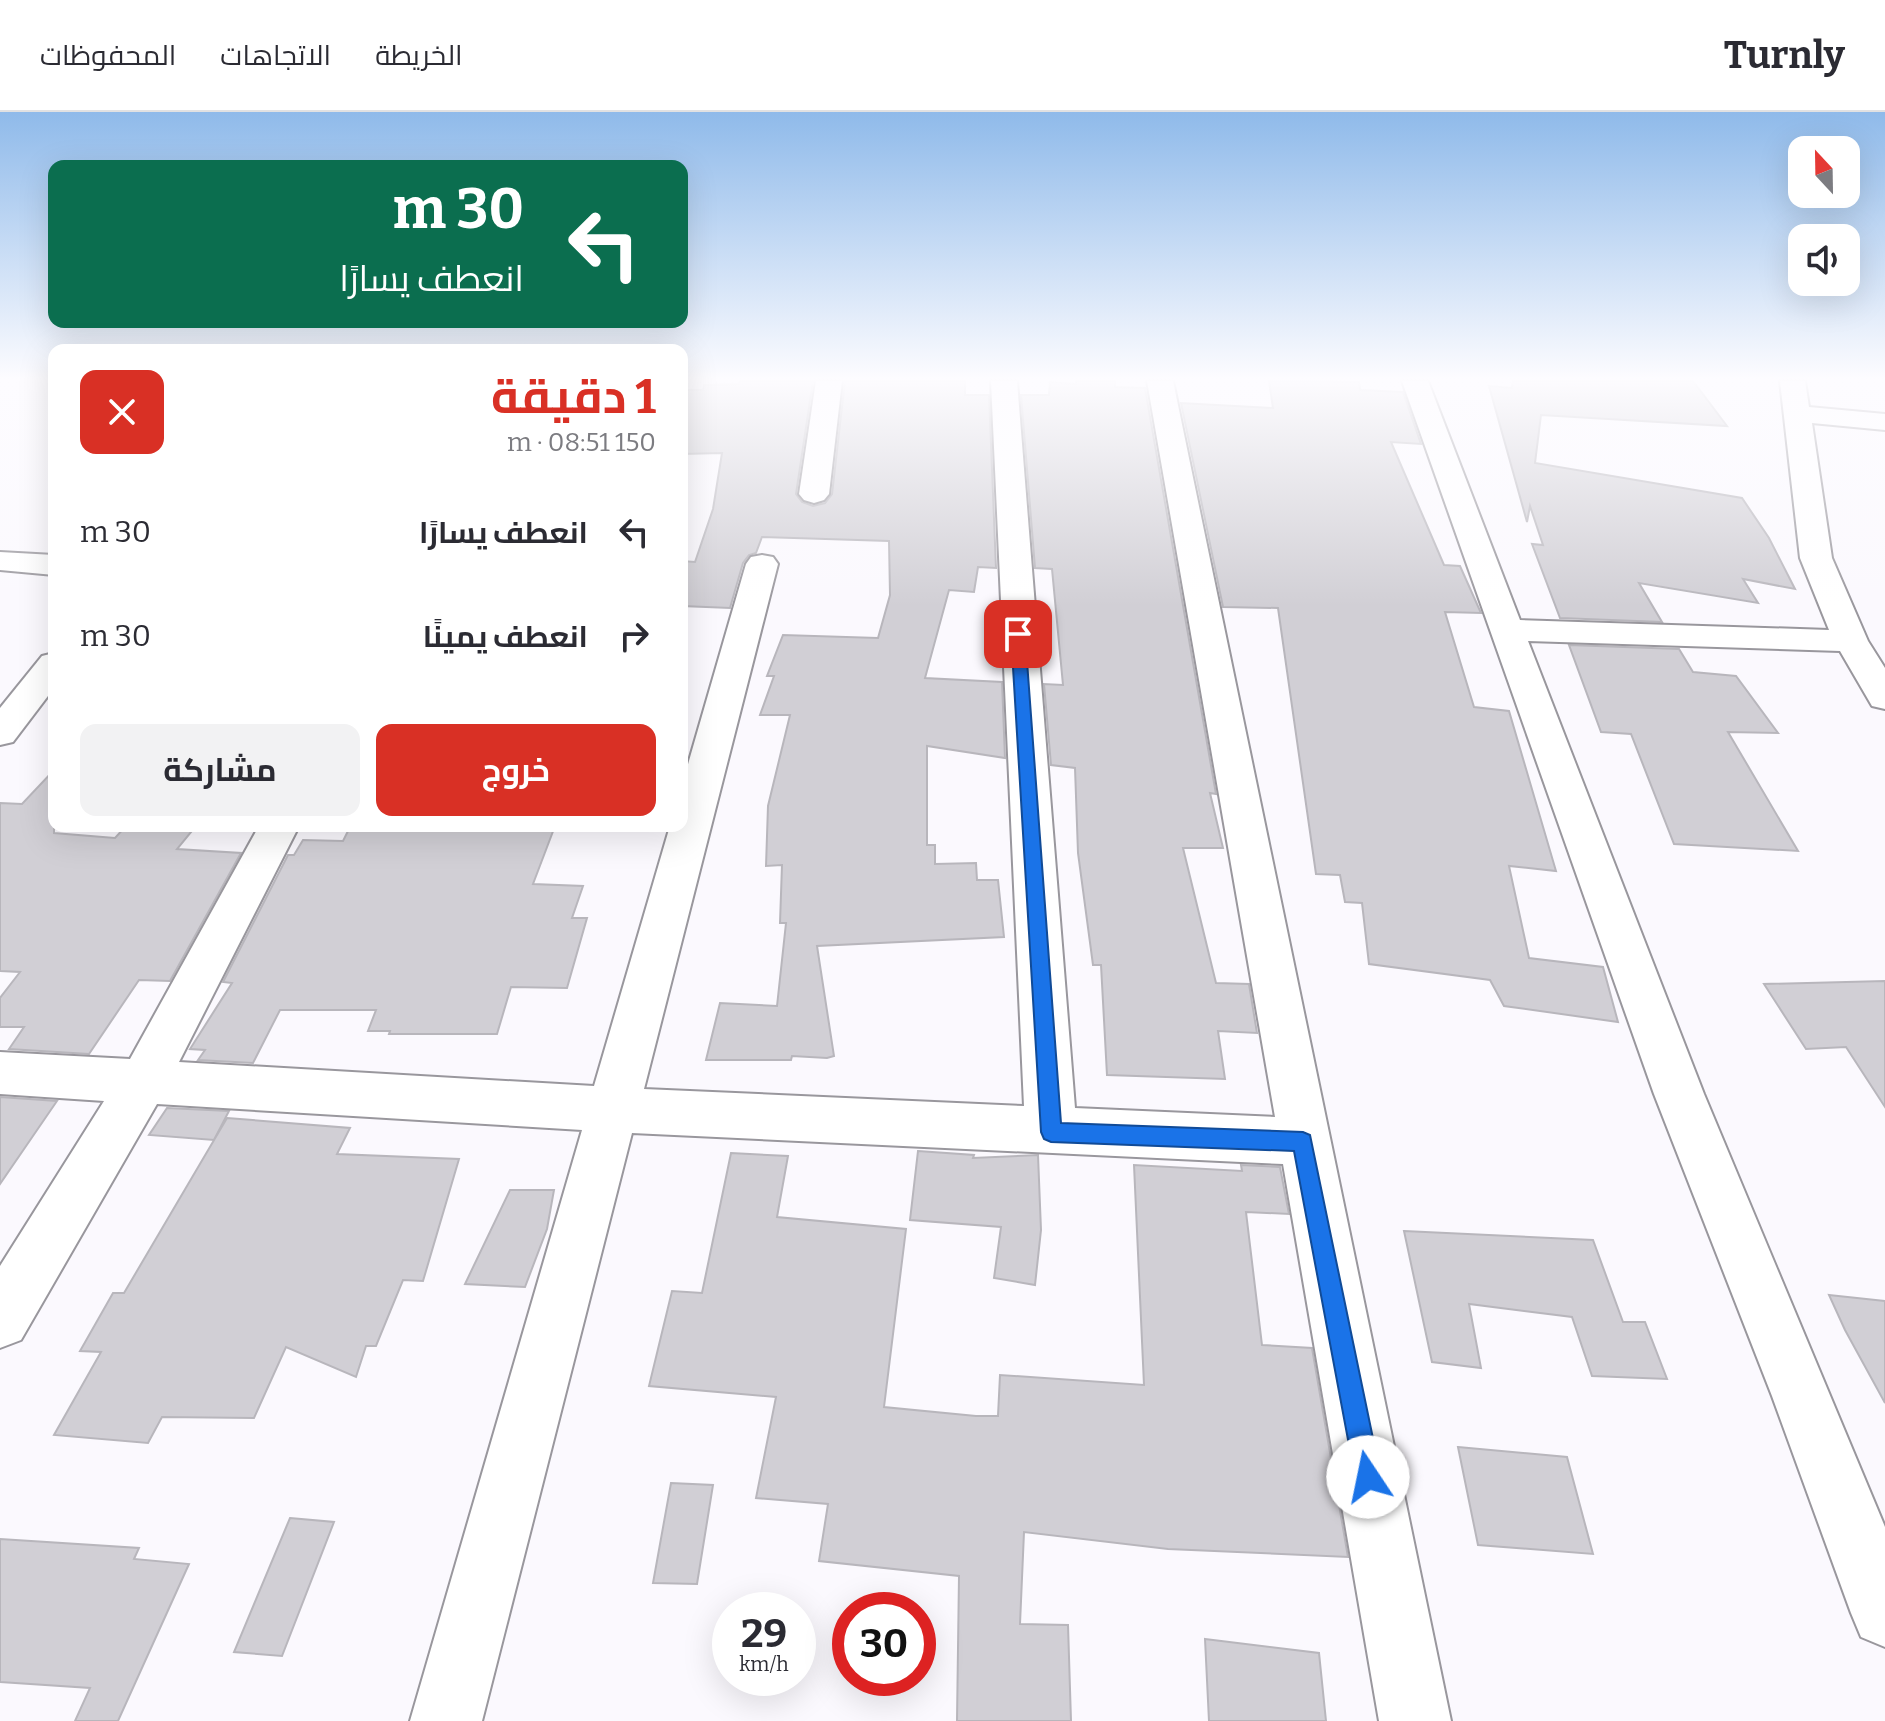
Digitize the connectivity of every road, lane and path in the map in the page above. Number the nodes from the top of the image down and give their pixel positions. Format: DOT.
graph roads {
  1 [pos="819,456"];
  2 [pos="1009,456"];
  3 [pos="1174,456"];
  4 [pos="1443,456"];
  5 [pos="1801,456"];
  6 [pos="814,494"];
  7 [pos="0,561"];
  8 [pos="762,564"];
  9 [pos="48,565"];
  10 [pos="1507,630"];
  11 [pos="1851,641"];
  12 [pos="48,672"];
  13 [pos="1885,698"];
  14 [pos="0,733"];
  15 [pos="276,832"];
  16 [pos="0,1073"];
  17 [pos="145,1079"];
  18 [pos="614,1110"];
  19 [pos="1051,1132"];
  20 [pos="1303,1142"];
  21 [pos="0,1319"];
  22 [pos="1885,1613"];
  23 [pos="446,1721"];
  24 [pos="1415,1721"];
  1 -- 6 [label="street"];
  2 -- 19 [label="street"];
  3 -- 20 [label="street"];
  4 -- 10 [label="street"];
  5 -- 11 [label="street"];
  7 -- 9 [label="street"];
  8 -- 18 [label="street"];
  10 -- 11 [label="street"];
  10 -- 22 [label="street"];
  11 -- 13 [label="street"];
  12 -- 14 [label="street"];
  15 -- 17 [label="street"];
  16 -- 17 [label="street"];
  17 -- 18 [label="street"];
  17 -- 21 [label="street"];
  18 -- 19 [label="street"];
  18 -- 23 [label="street"];
  19 -- 20 [label="street"];
  20 -- 24 [label="street"];
}
